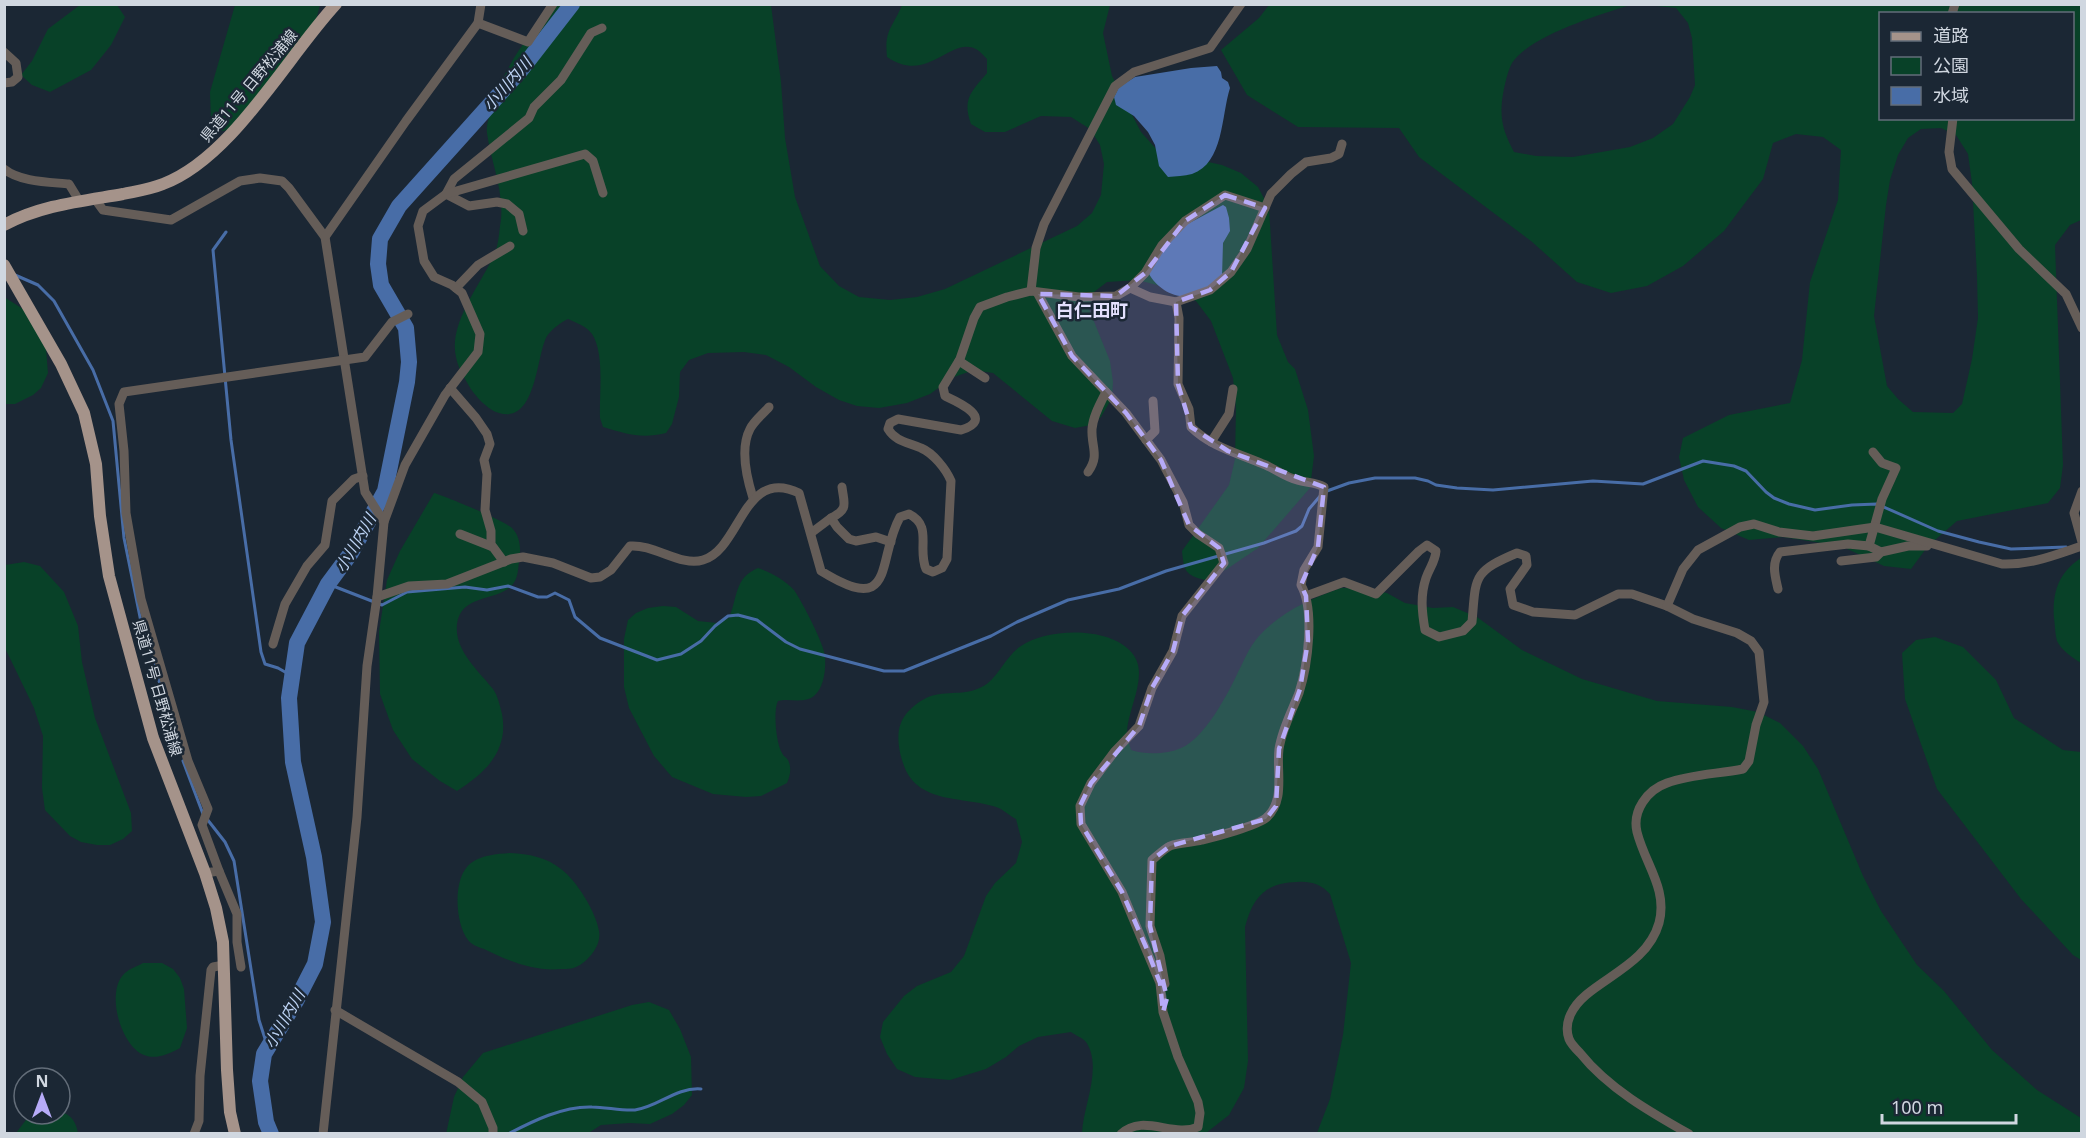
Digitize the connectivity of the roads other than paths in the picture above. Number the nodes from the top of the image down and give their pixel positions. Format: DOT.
graph roads {
  1 [pos="336,4"];
  2 [pos="481,4"];
  3 [pos="553,4"];
  4 [pos="1241,4"];
  5 [pos="478,22"];
  6 [pos="602,28"];
  7 [pos="4,52"];
  8 [pos="4,83"];
  9 [pos="1953,120"];
  10 [pos="1342,144"];
  11 [pos="4,168"];
  12 [pos="603,193"];
  13 [pos="446,194"];
  14 [pos="95,199"];
  15 [pos="80,202"];
  16 [pos="1265,208"];
  17 [pos="4,225"];
  18 [pos="523,231"];
  19 [pos="325,237"];
  20 [pos="510,246"];
  21 [pos="4,265"];
  22 [pos="456,288"];
  23 [pos="1130,288"];
  24 [pos="1034,292"];
  25 [pos="1176,302"];
  26 [pos="408,314"];
  27 [pos="2082,328"];
  28 [pos="345,360"];
  29 [pos="959,361"];
  30 [pos="985,378"];
  31 [pos="450,388"];
  32 [pos="1233,389"];
  33 [pos="1106,392"];
  34 [pos="1153,401"];
  35 [pos="769,407"];
  36 [pos="1146,440"];
  37 [pos="1211,442"];
  38 [pos="1873,452"];
  39 [pos="1088,472"];
  40 [pos="363,476"];
  41 [pos="842,487"];
  42 [pos="2082,490"];
  43 [pos="753,498"];
  44 [pos="831,518"];
  45 [pos="384,522"];
  46 [pos="1876,522"];
  47 [pos="811,533"];
  48 [pos="460,534"];
  49 [pos="891,542"];
  50 [pos="2082,544"];
  51 [pos="491,546"];
  52 [pos="1869,546"];
  53 [pos="1941,547"];
  54 [pos="1881,552"];
  55 [pos="1841,561"];
  56 [pos="504,562"];
  57 [pos="1778,589"];
  58 [pos="1306,596"];
  59 [pos="377,597"];
  60 [pos="1667,606"];
  61 [pos="273,644"];
  62 [pos="219,871"];
  63 [pos="205,873"];
  64 [pos="224,965"];
  65 [pos="241,967"];
  66 [pos="335,1010"];
  67 [pos="1163,1012"];
  68 [pos="194,1134"];
  69 [pos="235,1134"];
  70 [pos="323,1134"];
  71 [pos="493,1134"];
  72 [pos="1121,1134"];
  73 [pos="1689,1134"];
  1 -- 14 [label="main road, 県道11号 日野松浦線"];
  2 -- 5 [label="street"];
  3 -- 5 [label="street"];
  4 -- 24 [label="street"];
  5 -- 19 [label="street"];
  6 -- 13 [label="street"];
  7 -- 8 [label="street"];
  9 -- 27 [label="street"];
  10 -- 16 [label="street"];
  11 -- 15 [label="street"];
  12 -- 13 [label="street"];
  13 -- 18 [label="street"];
  13 -- 22 [label="street"];
  14 -- 15 [label="main road, 県道11号 日野松浦線"];
  14 -- 19 [label="street"];
  15 -- 17 [label="main road, 県道11号 日野松浦線"];
  16 -- 23 [label="street"];
  16 -- 25 [label="street"];
  19 -- 28 [label="street"];
  20 -- 22 [label="street"];
  21 -- 63 [label="main road, 県道11号 日野松浦線"];
  22 -- 31 [label="street"];
  23 -- 24 [label="street"];
  23 -- 25 [label="street"];
  24 -- 29 [label="street"];
  24 -- 33 [label="street"];
  25 -- 37 [label="street"];
  26 -- 28 [label="street"];
  28 -- 40 [label="street"];
  28 -- 62 [label="street"];
  29 -- 30 [label="street"];
  29 -- 49 [label="street"];
  31 -- 45 [label="street"];
  31 -- 51 [label="street"];
  32 -- 37 [label="street"];
  33 -- 36 [label="street"];
  33 -- 39 [label="street"];
  34 -- 36 [label="street"];
  35 -- 43 [label="street"];
  36 -- 67 [label="street"];
  37 -- 58 [label="street"];
  38 -- 46 [label="street"];
  40 -- 45 [label="street"];
  40 -- 61 [label="street"];
  41 -- 44 [label="street"];
  42 -- 50 [label="street"];
  43 -- 47 [label="street"];
  43 -- 56 [label="street"];
  44 -- 47 [label="street"];
  44 -- 49 [label="street"];
  45 -- 59 [label="street"];
  46 -- 52 [label="street"];
  46 -- 53 [label="street"];
  46 -- 60 [label="street"];
  47 -- 49 [label="street"];
  48 -- 51 [label="street"];
  50 -- 53 [label="street"];
  51 -- 56 [label="street"];
  52 -- 54 [label="street"];
  52 -- 57 [label="street"];
  53 -- 54 [label="street"];
  54 -- 55 [label="street"];
  56 -- 59 [label="street"];
  58 -- 60 [label="street"];
  58 -- 67 [label="street"];
  59 -- 66 [label="street"];
  60 -- 73 [label="street"];
  62 -- 63 [label="street"];
  62 -- 65 [label="street"];
  63 -- 64 [label="main road, 県道11号 日野松浦線"];
  64 -- 68 [label="street"];
  64 -- 69 [label="main road, 県道11号 日野松浦線"];
  66 -- 70 [label="street"];
  66 -- 71 [label="street"];
  67 -- 72 [label="street"];
}
